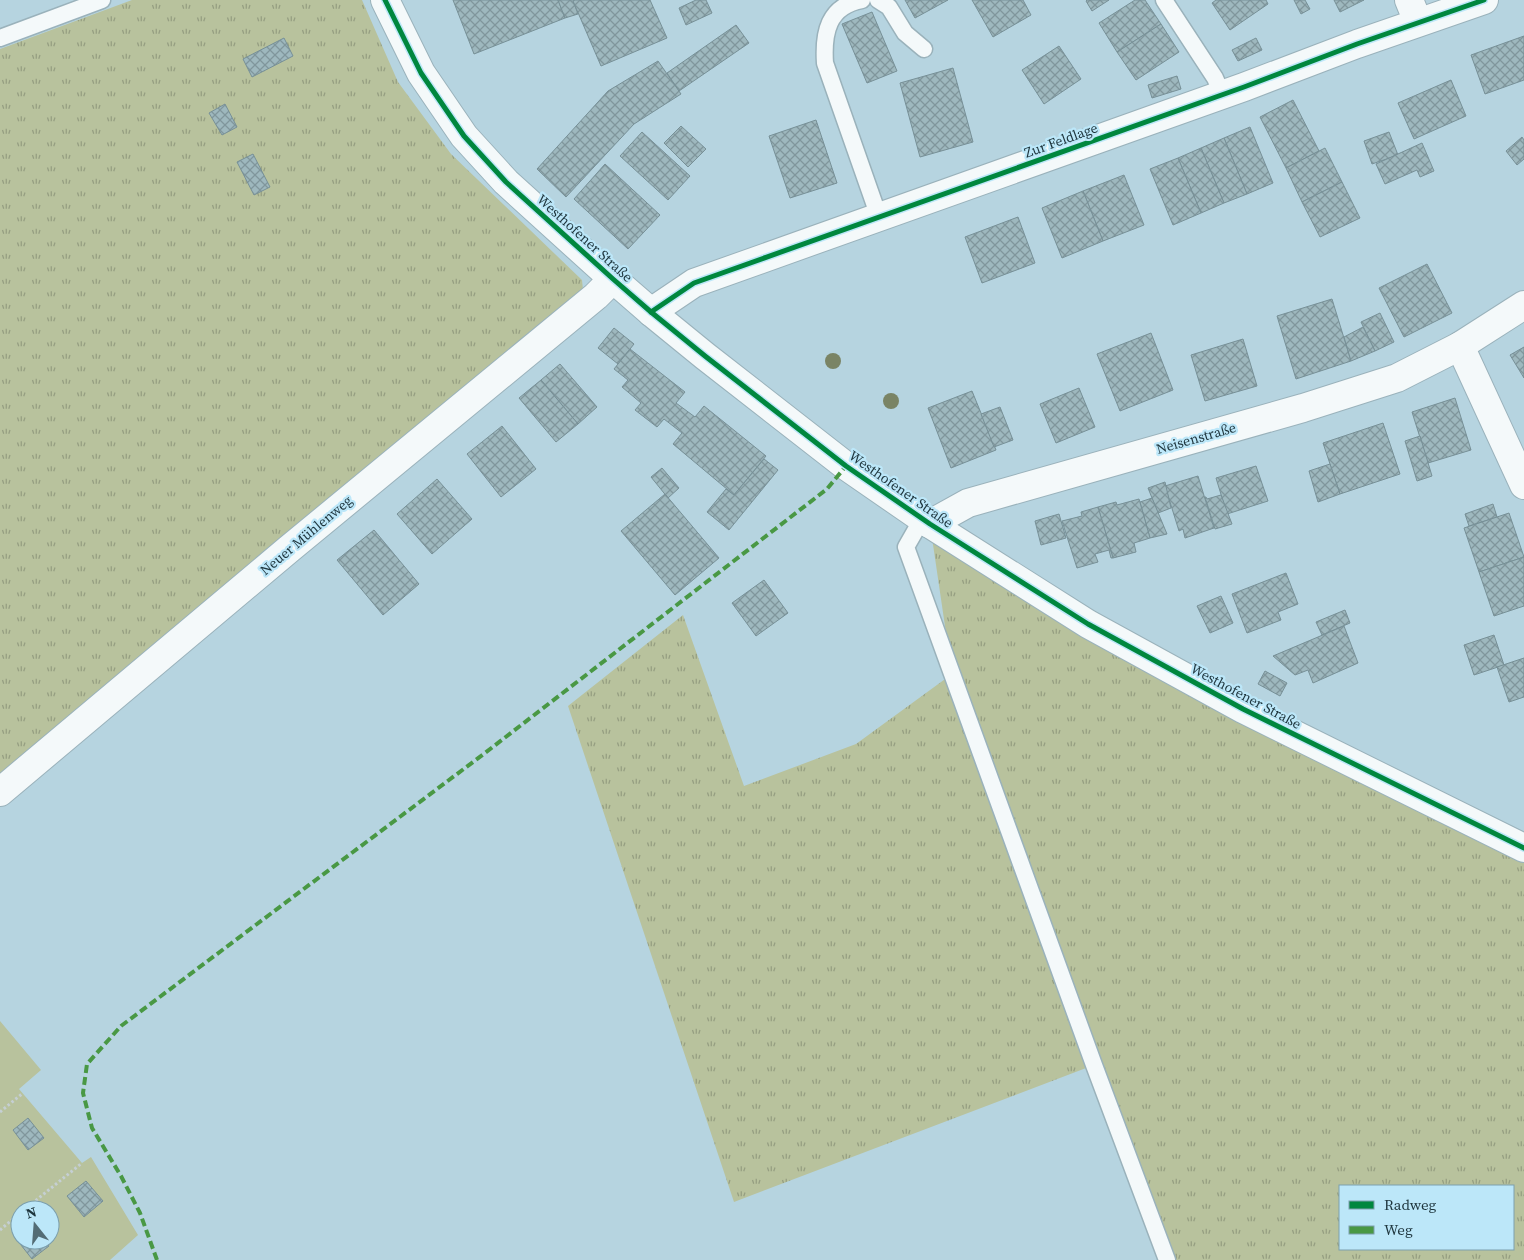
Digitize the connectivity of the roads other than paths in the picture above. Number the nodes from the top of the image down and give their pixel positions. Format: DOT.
graph roads {
  1 [pos="102,0"];
  2 [pos="384,0"];
  3 [pos="862,0"];
  4 [pos="878,0"];
  5 [pos="1164,0"];
  6 [pos="1484,0"];
  7 [pos="1414,11"];
  8 [pos="0,38"];
  9 [pos="924,49"];
  10 [pos="1222,94"];
  11 [pos="879,217"];
  12 [pos="612,279"];
  13 [pos="1524,305"];
  14 [pos="652,312"];
  15 [pos="1460,346"];
  16 [pos="1524,485"];
  17 [pos="926,521"];
  18 [pos="0,792"];
  19 [pos="1524,848"];
  20 [pos="1167,1260"];
  1 -- 8 [label="lane"];
  2 -- 12 [label="street, Westhofener Straße"];
  3 -- 11 [label="lane"];
  4 -- 9 [label="lane"];
  5 -- 10 [label="lane"];
  6 -- 7 [label="street, Zur Feldlage"];
  7 -- 10 [label="street, Zur Feldlage"];
  10 -- 11 [label="street, Zur Feldlage"];
  11 -- 14 [label="street, Zur Feldlage"];
  12 -- 14 [label="street, Westhofener Straße"];
  12 -- 18 [label="street, Neuer Mühlenweg"];
  13 -- 15 [label="street, Neisenstraße"];
  14 -- 17 [label="street, Westhofener Straße"];
  15 -- 16 [label="street"];
  15 -- 17 [label="street, Neisenstraße"];
  17 -- 19 [label="street, Westhofener Straße"];
  17 -- 20 [label="lane"];
}
